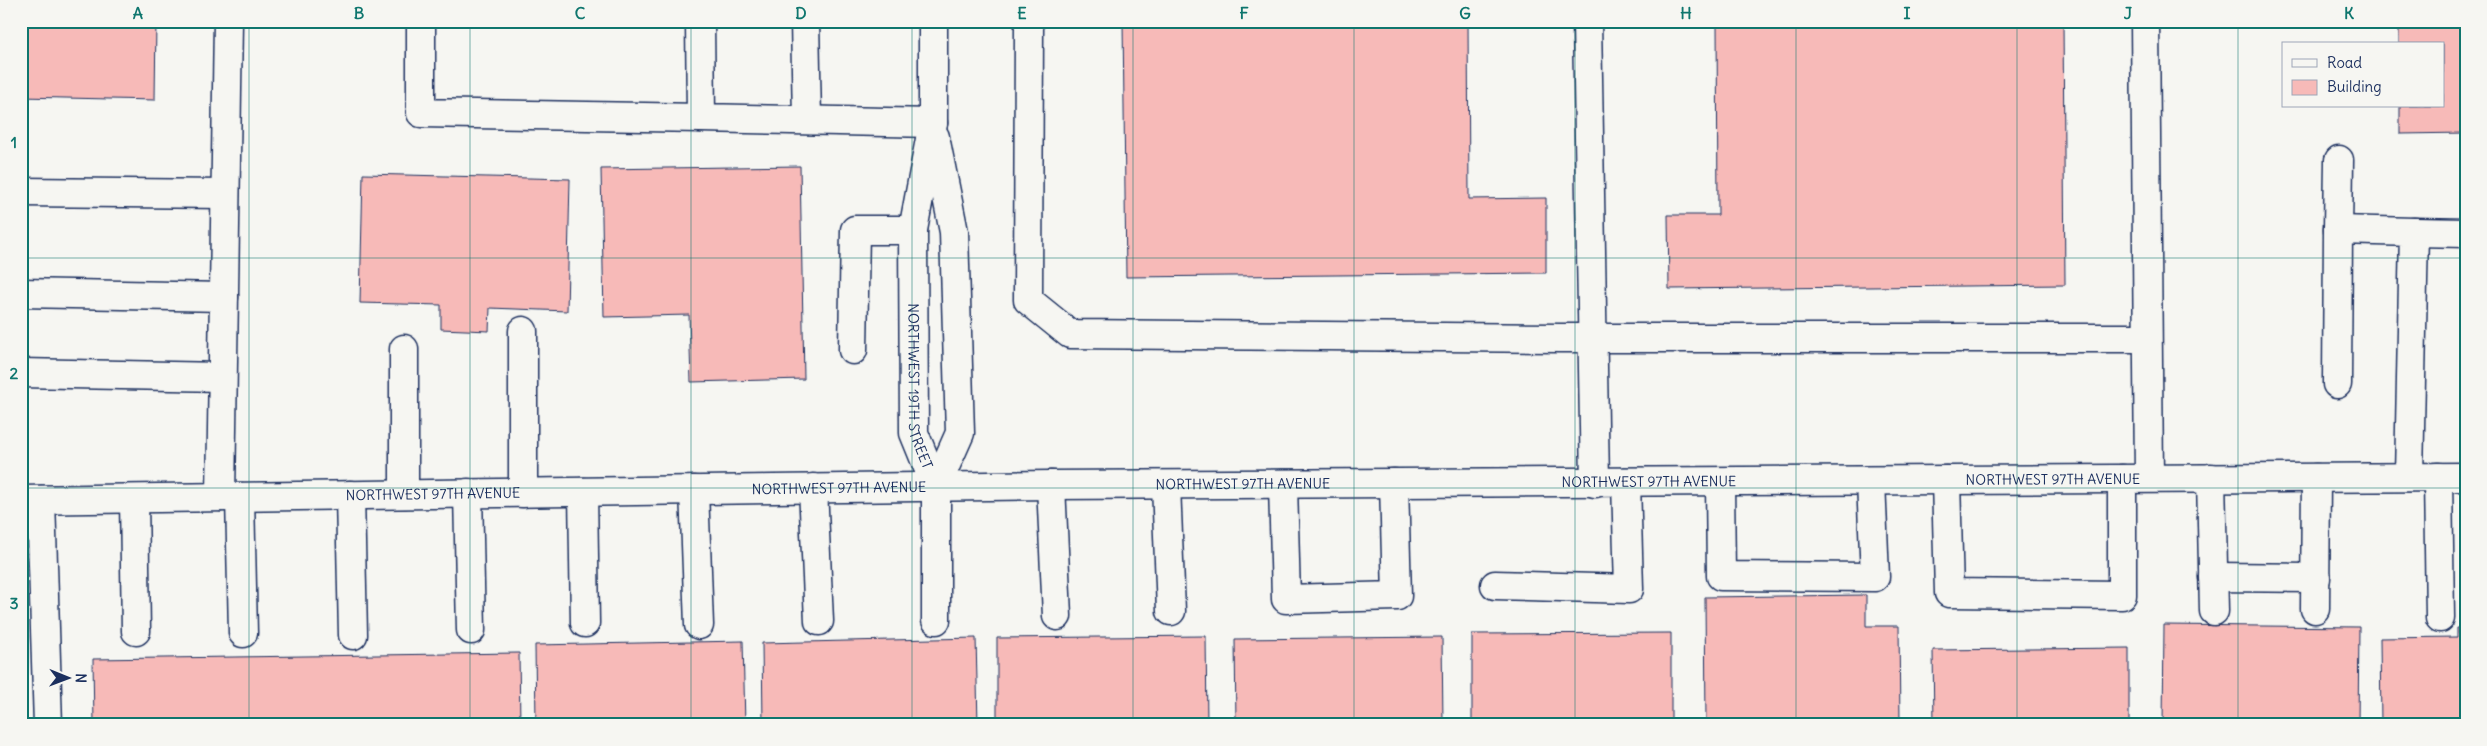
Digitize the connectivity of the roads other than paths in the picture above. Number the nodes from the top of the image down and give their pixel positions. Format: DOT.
graph roads {
  1 [pos="228,21"];
  2 [pos="421,21"];
  3 [pos="700,21"];
  4 [pos="805,21"];
  5 [pos="933,21"];
  6 [pos="1028,21"];
  7 [pos="1586,21"];
  8 [pos="2145,21"];
  9 [pos="700,118"];
  10 [pos="807,119"];
  11 [pos="933,123"];
  12 [pos="2339,160"];
  13 [pos="21,192"];
  14 [pos="225,194"];
  15 [pos="912,230"];
  16 [pos="2338,230"];
  17 [pos="2414,232"];
  18 [pos="2466,234"];
  19 [pos="21,293"];
  20 [pos="224,296"];
  21 [pos="523,331"];
  22 [pos="1593,338"];
  23 [pos="2147,338"];
  24 [pos="404,349"];
  25 [pos="853,350"];
  26 [pos="21,373"];
  27 [pos="222,376"];
  28 [pos="2337,384"];
  29 [pos="2409,477"];
  30 [pos="2438,477"];
  31 [pos="2466,477"];
  32 [pos="2150,478"];
  33 [pos="2211,478"];
  34 [pos="2316,478"];
  35 [pos="2122,479"];
  36 [pos="1946,480"];
  37 [pos="1871,481"];
  38 [pos="1626,482"];
  39 [pos="1720,482"];
  40 [pos="1394,483"];
  41 [pos="1595,483"];
  42 [pos="1283,484"];
  43 [pos="1166,485"];
  44 [pos="1051,486"];
  45 [pos="936,487"];
  46 [pos="813,488"];
  47 [pos="694,490"];
  48 [pos="583,492"];
  49 [pos="468,493"];
  50 [pos="523,493"];
  51 [pos="404,494"];
  52 [pos="350,495"];
  53 [pos="230,497"];
  54 [pos="134,499"];
  55 [pos="31,500"];
  56 [pos="2213,577"];
  57 [pos="2316,578"];
  58 [pos="1495,585"];
  59 [pos="2315,609"];
  60 [pos="1170,611"];
  61 [pos="2214,611"];
  62 [pos="1057,616"];
  63 [pos="2440,618"];
  64 [pos="936,620"];
  65 [pos="819,621"];
  66 [pos="585,623"];
  67 [pos="699,625"];
  68 [pos="471,630"];
  69 [pos="136,631"];
  70 [pos="243,633"];
  71 [pos="353,635"];
  72 [pos="48,725"];
  1 -- 14 [label="street"];
  2 -- 9 [label="street"];
  3 -- 9 [label="street"];
  4 -- 10 [label="street"];
  5 -- 11 [label="street, NORTHWEST 19TH STREET"];
  6 -- 22 [label="street"];
  7 -- 22 [label="street"];
  8 -- 23 [label="street"];
  9 -- 10 [label="street"];
  10 -- 11 [label="street"];
  11 -- 15 [label="street, NORTHWEST 19TH STREET"];
  11 -- 45 [label="street, NORTHWEST 19TH STREET"];
  12 -- 16 [label="street"];
  13 -- 14 [label="street"];
  14 -- 20 [label="street"];
  15 -- 25 [label="street"];
  15 -- 45 [label="street, NORTHWEST 19TH STREET"];
  16 -- 17 [label="street"];
  16 -- 28 [label="street"];
  17 -- 18 [label="street"];
  17 -- 29 [label="street"];
  19 -- 20 [label="street"];
  20 -- 27 [label="street"];
  21 -- 50 [label="street"];
  22 -- 23 [label="street"];
  22 -- 41 [label="street"];
  23 -- 32 [label="street"];
  24 -- 51 [label="street"];
  26 -- 27 [label="street"];
  27 -- 53 [label="street"];
  29 -- 30 [label="street, NORTHWEST 97TH AVENUE"];
  29 -- 34 [label="street, NORTHWEST 97TH AVENUE"];
  30 -- 31 [label="street, NORTHWEST 97TH AVENUE"];
  30 -- 63 [label="street"];
  32 -- 33 [label="street, NORTHWEST 97TH AVENUE"];
  32 -- 35 [label="street, NORTHWEST 97TH AVENUE"];
  33 -- 34 [label="street, NORTHWEST 97TH AVENUE"];
  33 -- 56 [label="street"];
  34 -- 57 [label="street"];
  35 -- 36 [label="street, NORTHWEST 97TH AVENUE"];
  35 -- 36 [label="street"];
  36 -- 37 [label="street, NORTHWEST 97TH AVENUE"];
  37 -- 39 [label="street, NORTHWEST 97TH AVENUE"];
  37 -- 39 [label="street"];
  38 -- 39 [label="street, NORTHWEST 97TH AVENUE"];
  38 -- 41 [label="street, NORTHWEST 97TH AVENUE"];
  38 -- 58 [label="street"];
  40 -- 41 [label="street, NORTHWEST 97TH AVENUE"];
  40 -- 42 [label="street, NORTHWEST 97TH AVENUE"];
  40 -- 42 [label="street"];
  42 -- 43 [label="street, NORTHWEST 97TH AVENUE"];
  43 -- 44 [label="street, NORTHWEST 97TH AVENUE"];
  43 -- 60 [label="street"];
  44 -- 45 [label="street, NORTHWEST 97TH AVENUE"];
  44 -- 62 [label="street"];
  45 -- 46 [label="street, NORTHWEST 97TH AVENUE"];
  45 -- 64 [label="street"];
  46 -- 47 [label="street, NORTHWEST 97TH AVENUE"];
  46 -- 65 [label="street"];
  47 -- 48 [label="street, NORTHWEST 97TH AVENUE"];
  47 -- 67 [label="street"];
  48 -- 50 [label="street, NORTHWEST 97TH AVENUE"];
  48 -- 66 [label="street"];
  49 -- 50 [label="street, NORTHWEST 97TH AVENUE"];
  49 -- 51 [label="street, NORTHWEST 97TH AVENUE"];
  49 -- 68 [label="street"];
  51 -- 52 [label="street, NORTHWEST 97TH AVENUE"];
  52 -- 53 [label="street, NORTHWEST 97TH AVENUE"];
  52 -- 71 [label="street"];
  53 -- 54 [label="street, NORTHWEST 97TH AVENUE"];
  53 -- 70 [label="street"];
  54 -- 55 [label="street, NORTHWEST 97TH AVENUE"];
  54 -- 69 [label="street"];
  55 -- 72 [label="street"];
  56 -- 57 [label="street"];
  56 -- 61 [label="street"];
  57 -- 59 [label="street"];
}
